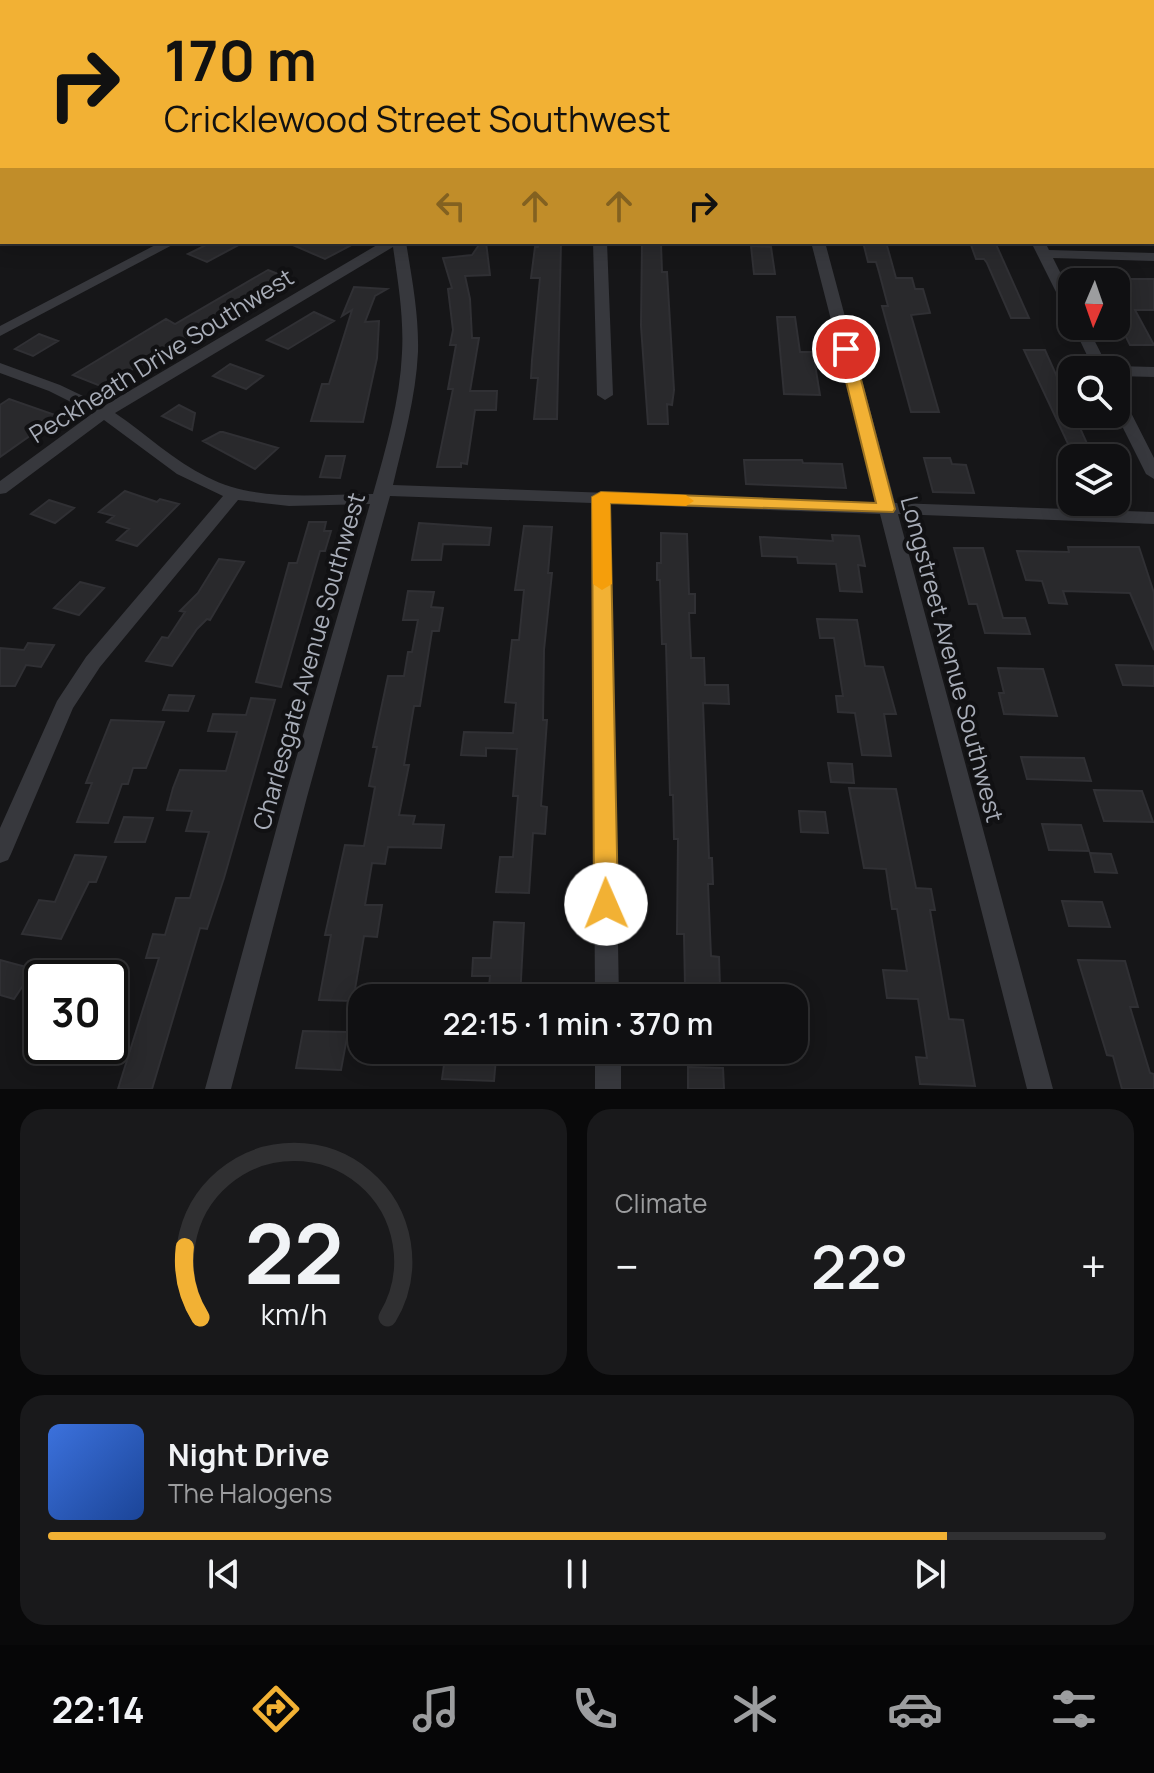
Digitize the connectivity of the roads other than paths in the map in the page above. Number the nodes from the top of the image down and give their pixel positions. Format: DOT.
graph roads {
  1 [pos="167,244"];
  2 [pos="389,244"];
  3 [pos="399,244"];
  4 [pos="600,244"];
  5 [pos="819,244"];
  6 [pos="1041,248"];
  7 [pos="1154,257"];
  8 [pos="1058,282"];
  9 [pos="0,332"];
  10 [pos="0,368"];
  11 [pos="1130,371"];
  12 [pos="1154,372"];
  13 [pos="605,395"];
  14 [pos="104,413"];
  15 [pos="1130,427"];
  16 [pos="1154,474"];
  17 [pos="0,489"];
  18 [pos="234,494"];
  19 [pos="382,494"];
  20 [pos="601,497"];
  21 [pos="887,509"];
  22 [pos="1154,518"];
  23 [pos="0,854"];
  24 [pos="607,984"];
  25 [pos="608,1064"];
  26 [pos="218,1089"];
  27 [pos="608,1089"];
  28 [pos="1040,1089"];
  1 -- 9 [label="street"];
  2 -- 14 [label="street, Peckheath Drive Southwest"];
  3 -- 19 [label="street, Charlesgate Avenue Southwest"];
  4 -- 13 [label="street"];
  5 -- 21 [label="street, Longstreet Avenue Southwest"];
  6 -- 7 [label="street"];
  6 -- 8 [label="street"];
  10 -- 14 [label="street"];
  11 -- 12 [label="street"];
  14 -- 17 [label="street, Peckheath Drive Southwest"];
  14 -- 18 [label="street"];
  15 -- 16 [label="street"];
  18 -- 19 [label="street"];
  18 -- 23 [label="street"];
  19 -- 20 [label="street"];
  19 -- 26 [label="street, Charlesgate Avenue Southwest"];
  20 -- 21 [label="street"];
  20 -- 24 [label="street"];
  21 -- 22 [label="street"];
  21 -- 28 [label="street, Longstreet Avenue Southwest"];
  25 -- 27 [label="street"];
}
